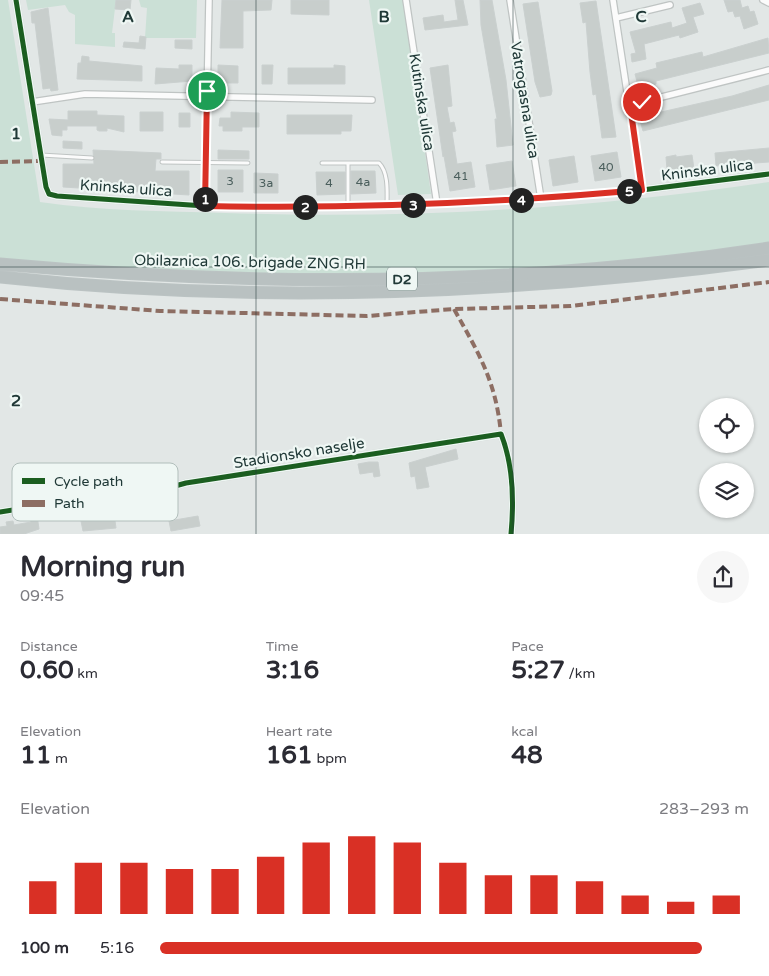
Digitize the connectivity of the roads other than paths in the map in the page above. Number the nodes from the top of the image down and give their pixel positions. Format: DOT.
graph roads {
  1 [pos="16,0"];
  2 [pos="209,0"];
  3 [pos="406,0"];
  4 [pos="510,0"];
  5 [pos="614,0"];
  6 [pos="763,0"];
  7 [pos="769,3"];
  8 [pos="670,5"];
  9 [pos="616,18"];
  10 [pos="769,70"];
  11 [pos="207,97"];
  12 [pos="372,100"];
  13 [pos="32,102"];
  14 [pos="630,105"];
  15 [pos="40,155"];
  16 [pos="92,158"];
  17 [pos="162,162"];
  18 [pos="205,163"];
  19 [pos="322,163"];
  20 [pos="248,164"];
  21 [pos="348,164"];
  22 [pos="769,174"];
  23 [pos="642,190"];
  24 [pos="540,199"];
  25 [pos="437,204"];
  26 [pos="205,206"];
  27 [pos="388,206"];
  28 [pos="348,207"];
  29 [pos="769,248"];
  30 [pos="769,260"];
  31 [pos="0,264"];
  32 [pos="0,277"];
  33 [pos="178,485"];
  34 [pos="511,534"];
  1 -- 13 [label="street"];
  2 -- 11 [label="street"];
  3 -- 25 [label="street, Kutinska ulica"];
  4 -- 24 [label="street, Vatrogasna ulica"];
  5 -- 9 [label="street"];
  6 -- 7 [label="street"];
  8 -- 9 [label="street"];
  9 -- 14 [label="street"];
  10 -- 14 [label="street"];
  11 -- 12 [label="street"];
  11 -- 13 [label="street"];
  11 -- 18 [label="street"];
  13 -- 15 [label="street"];
  14 -- 23 [label="street"];
  15 -- 16 [label="lane"];
  15 -- 26 [label="street, Kninska ulica"];
  17 -- 18 [label="lane"];
  18 -- 20 [label="lane"];
  18 -- 26 [label="street"];
  19 -- 21 [label="lane"];
  21 -- 27 [label="lane"];
  21 -- 28 [label="lane"];
  22 -- 23 [label="street, Kninska ulica"];
  23 -- 24 [label="street, Kninska ulica"];
  24 -- 25 [label="street, Kninska ulica"];
  25 -- 27 [label="street, Kninska ulica"];
  26 -- 28 [label="street, Kninska ulica"];
  27 -- 28 [label="street, Kninska ulica"];
  29 -- 31 [label="highway, Obilaznica 106. brigade ZNG RH / D2"];
  30 -- 32 [label="highway, Obilaznica 106. brigade ZNG RH / D2"];
  33 -- 34 [label="street, Stadionsko naselje"];
}
